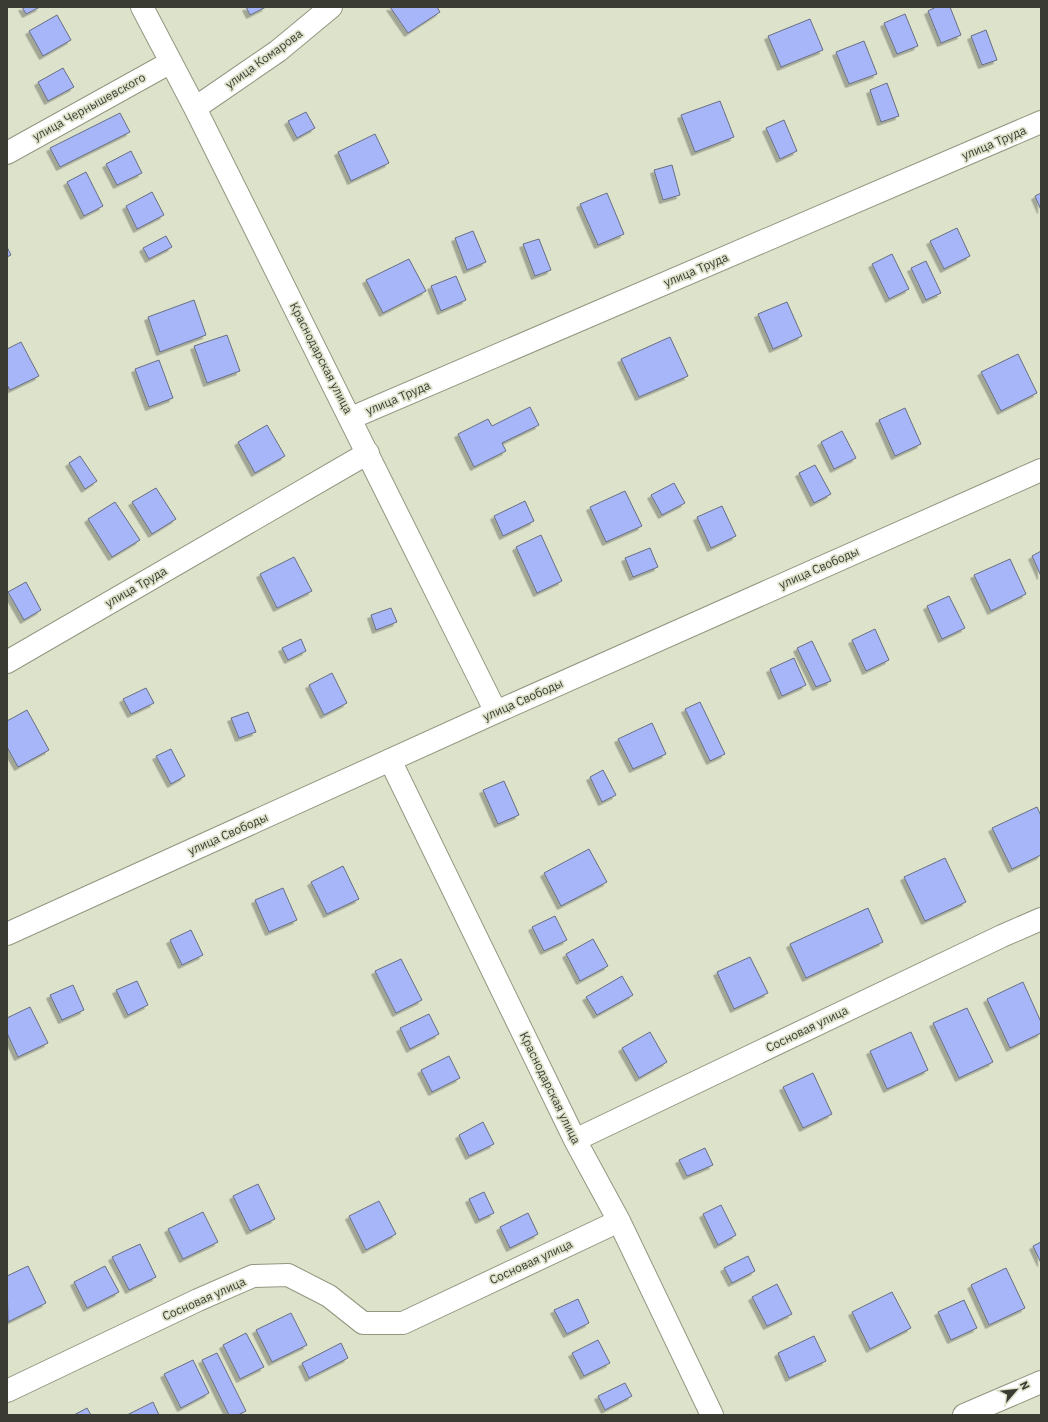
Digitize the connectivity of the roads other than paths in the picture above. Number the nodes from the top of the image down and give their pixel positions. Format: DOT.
graph roads {
  1 [pos="142,7"];
  2 [pos="331,7"];
  3 [pos="171,62"];
  4 [pos="195,108"];
  5 [pos="1041,122"];
  6 [pos="7,153"];
  7 [pos="351,418"];
  8 [pos="368,453"];
  9 [pos="1041,470"];
  10 [pos="7,662"];
  11 [pos="496,712"];
  12 [pos="390,760"];
  13 [pos="1041,919"];
  14 [pos="7,934"];
  15 [pos="575,1140"];
  16 [pos="619,1221"];
  17 [pos="1041,1382"];
  18 [pos="7,1391"];
  19 [pos="712,1415"];
  20 [pos="964,1415"];
  1 -- 3 [label="street, Краснодарская улица"];
  2 -- 4 [label="street, улица Комарова"];
  3 -- 4 [label="street, Краснодарская улица"];
  3 -- 6 [label="street, улица Чернышевского"];
  4 -- 7 [label="street, Краснодарская улица"];
  5 -- 7 [label="street, улица Труда"];
  7 -- 8 [label="street, Краснодарская улица"];
  8 -- 10 [label="street, улица Труда"];
  8 -- 11 [label="street, Краснодарская улица"];
  9 -- 11 [label="street, улица Свободы"];
  11 -- 12 [label="street, улица Свободы"];
  12 -- 14 [label="street, улица Свободы"];
  12 -- 15 [label="street, Краснодарская улица"];
  13 -- 15 [label="street, Сосновая улица"];
  15 -- 16 [label="street, Краснодарская улица"];
  16 -- 18 [label="street, Сосновая улица"];
  16 -- 19 [label="street, Краснодарская улица"];
  17 -- 20 [label="street"];
}
